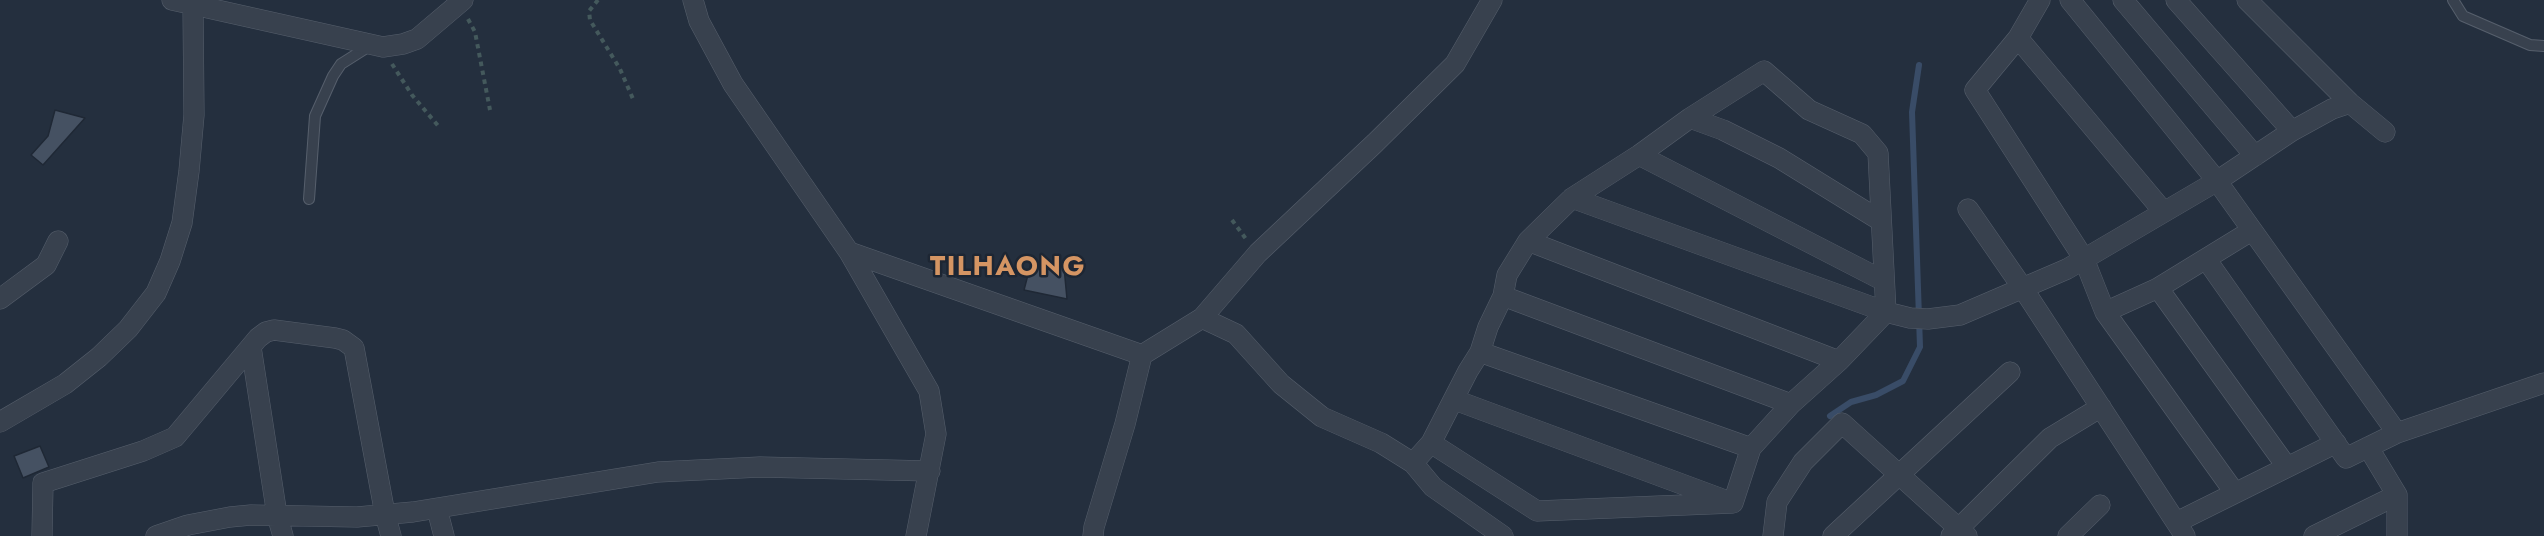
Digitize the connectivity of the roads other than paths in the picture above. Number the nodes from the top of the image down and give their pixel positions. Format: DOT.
graph roads {
  1 [pos="693,0"];
  2 [pos="1492,0"];
  3 [pos="2040,0"];
  4 [pos="2070,0"];
  5 [pos="2124,0"];
  6 [pos="2176,0"];
  7 [pos="2247,0"];
  8 [pos="2453,0"];
  9 [pos="186,2"];
  10 [pos="461,2"];
  11 [pos="2018,38"];
  12 [pos="377,46"];
  13 [pos="2544,46"];
  14 [pos="2350,103"];
  15 [pos="1690,118"];
  16 [pos="2292,131"];
  17 [pos="2385,132"];
  18 [pos="1640,155"];
  19 [pos="2255,156"];
  20 [pos="2217,181"];
  21 [pos="1572,198"];
  22 [pos="309,199"];
  23 [pos="1968,209"];
  24 [pos="2163,211"];
  25 [pos="1881,221"];
  26 [pos="2251,231"];
  27 [pos="1528,241"];
  28 [pos="58,242"];
  29 [pos="849,252"];
  30 [pos="2084,259"];
  31 [pos="2206,259"];
  32 [pos="1884,281"];
  33 [pos="2022,287"];
  34 [pos="2158,288"];
  35 [pos="1503,296"];
  36 [pos="0,299"];
  37 [pos="1886,312"];
  38 [pos="2105,312"];
  39 [pos="1202,318"];
  40 [pos="251,347"];
  41 [pos="1480,352"];
  42 [pos="1142,355"];
  43 [pos="1839,361"];
  44 [pos="2010,372"];
  45 [pos="2544,383"];
  46 [pos="1455,400"];
  47 [pos="1791,404"];
  48 [pos="2101,407"];
  49 [pos="0,422"];
  50 [pos="2397,433"];
  51 [pos="1431,443"];
  52 [pos="2336,443"];
  53 [pos="2368,447"];
  54 [pos="1751,448"];
  55 [pos="1413,462"];
  56 [pos="2287,467"];
  57 [pos="930,471"];
  58 [pos="1900,474"];
  59 [pos="2235,493"];
  60 [pos="2397,495"];
  61 [pos="1733,503"];
  62 [pos="2100,505"];
  63 [pos="437,508"];
  64 [pos="385,514"];
  65 [pos="278,515"];
  66 [pos="2181,529"];
  67 [pos="188,531"];
  68 [pos="1959,533"];
  69 [pos="42,536"];
  70 [pos="156,536"];
  71 [pos="283,536"];
  72 [pos="391,536"];
  73 [pos="444,536"];
  74 [pos="916,536"];
  75 [pos="1094,536"];
  76 [pos="1503,536"];
  77 [pos="1773,536"];
  78 [pos="1833,536"];
  79 [pos="2068,536"];
  80 [pos="2314,536"];
  81 [pos="2397,536"];
  1 -- 29 [label="street"];
  2 -- 39 [label="street"];
  3 -- 11 [label="street"];
  4 -- 20 [label="street"];
  5 -- 19 [label="street"];
  6 -- 16 [label="street"];
  7 -- 14 [label="street"];
  8 -- 13 [label="lane"];
  9 -- 12 [label="street"];
  9 -- 49 [label="street"];
  10 -- 12 [label="street"];
  11 -- 24 [label="street"];
  11 -- 30 [label="street"];
  12 -- 22 [label="lane"];
  14 -- 16 [label="street"];
  14 -- 17 [label="street"];
  15 -- 18 [label="street"];
  15 -- 25 [label="street"];
  15 -- 25 [label="street"];
  16 -- 19 [label="street"];
  18 -- 21 [label="street"];
  18 -- 32 [label="street"];
  19 -- 20 [label="street"];
  20 -- 24 [label="street"];
  20 -- 26 [label="street"];
  21 -- 27 [label="street"];
  21 -- 37 [label="street"];
  23 -- 33 [label="street"];
  24 -- 30 [label="street"];
  25 -- 32 [label="street"];
  26 -- 31 [label="street"];
  26 -- 50 [label="street"];
  27 -- 35 [label="street"];
  27 -- 43 [label="street"];
  28 -- 36 [label="street"];
  29 -- 42 [label="street"];
  29 -- 57 [label="street"];
  30 -- 33 [label="street"];
  30 -- 38 [label="street"];
  31 -- 34 [label="street"];
  31 -- 52 [label="street"];
  32 -- 37 [label="street"];
  33 -- 37 [label="street"];
  33 -- 48 [label="street"];
  34 -- 38 [label="street"];
  34 -- 56 [label="street"];
  35 -- 41 [label="street"];
  35 -- 47 [label="street"];
  37 -- 43 [label="street"];
  38 -- 59 [label="street"];
  39 -- 42 [label="street"];
  39 -- 55 [label="street"];
  40 -- 64 [label="street"];
  40 -- 65 [label="street"];
  40 -- 69 [label="street"];
  41 -- 46 [label="street"];
  41 -- 54 [label="street"];
  42 -- 75 [label="street"];
  43 -- 47 [label="street"];
  44 -- 58 [label="street"];
  45 -- 50 [label="street"];
  46 -- 51 [label="street"];
  46 -- 61 [label="street"];
  47 -- 54 [label="street"];
  48 -- 66 [label="street"];
  48 -- 68 [label="street"];
  50 -- 53 [label="street"];
  51 -- 55 [label="street"];
  51 -- 61 [label="street"];
  52 -- 53 [label="street"];
  52 -- 56 [label="street"];
  53 -- 60 [label="street"];
  54 -- 61 [label="street"];
  55 -- 76 [label="street"];
  56 -- 59 [label="street"];
  57 -- 63 [label="street"];
  57 -- 74 [label="street"];
  58 -- 68 [label="street"];
  58 -- 77 [label="street"];
  58 -- 78 [label="street"];
  59 -- 66 [label="street"];
  60 -- 80 [label="street"];
  60 -- 81 [label="street"];
  62 -- 79 [label="street"];
  63 -- 64 [label="street"];
  63 -- 73 [label="street"];
  64 -- 65 [label="street"];
  64 -- 72 [label="street"];
  65 -- 67 [label="street"];
  65 -- 71 [label="street"];
  67 -- 70 [label="street"];
}
